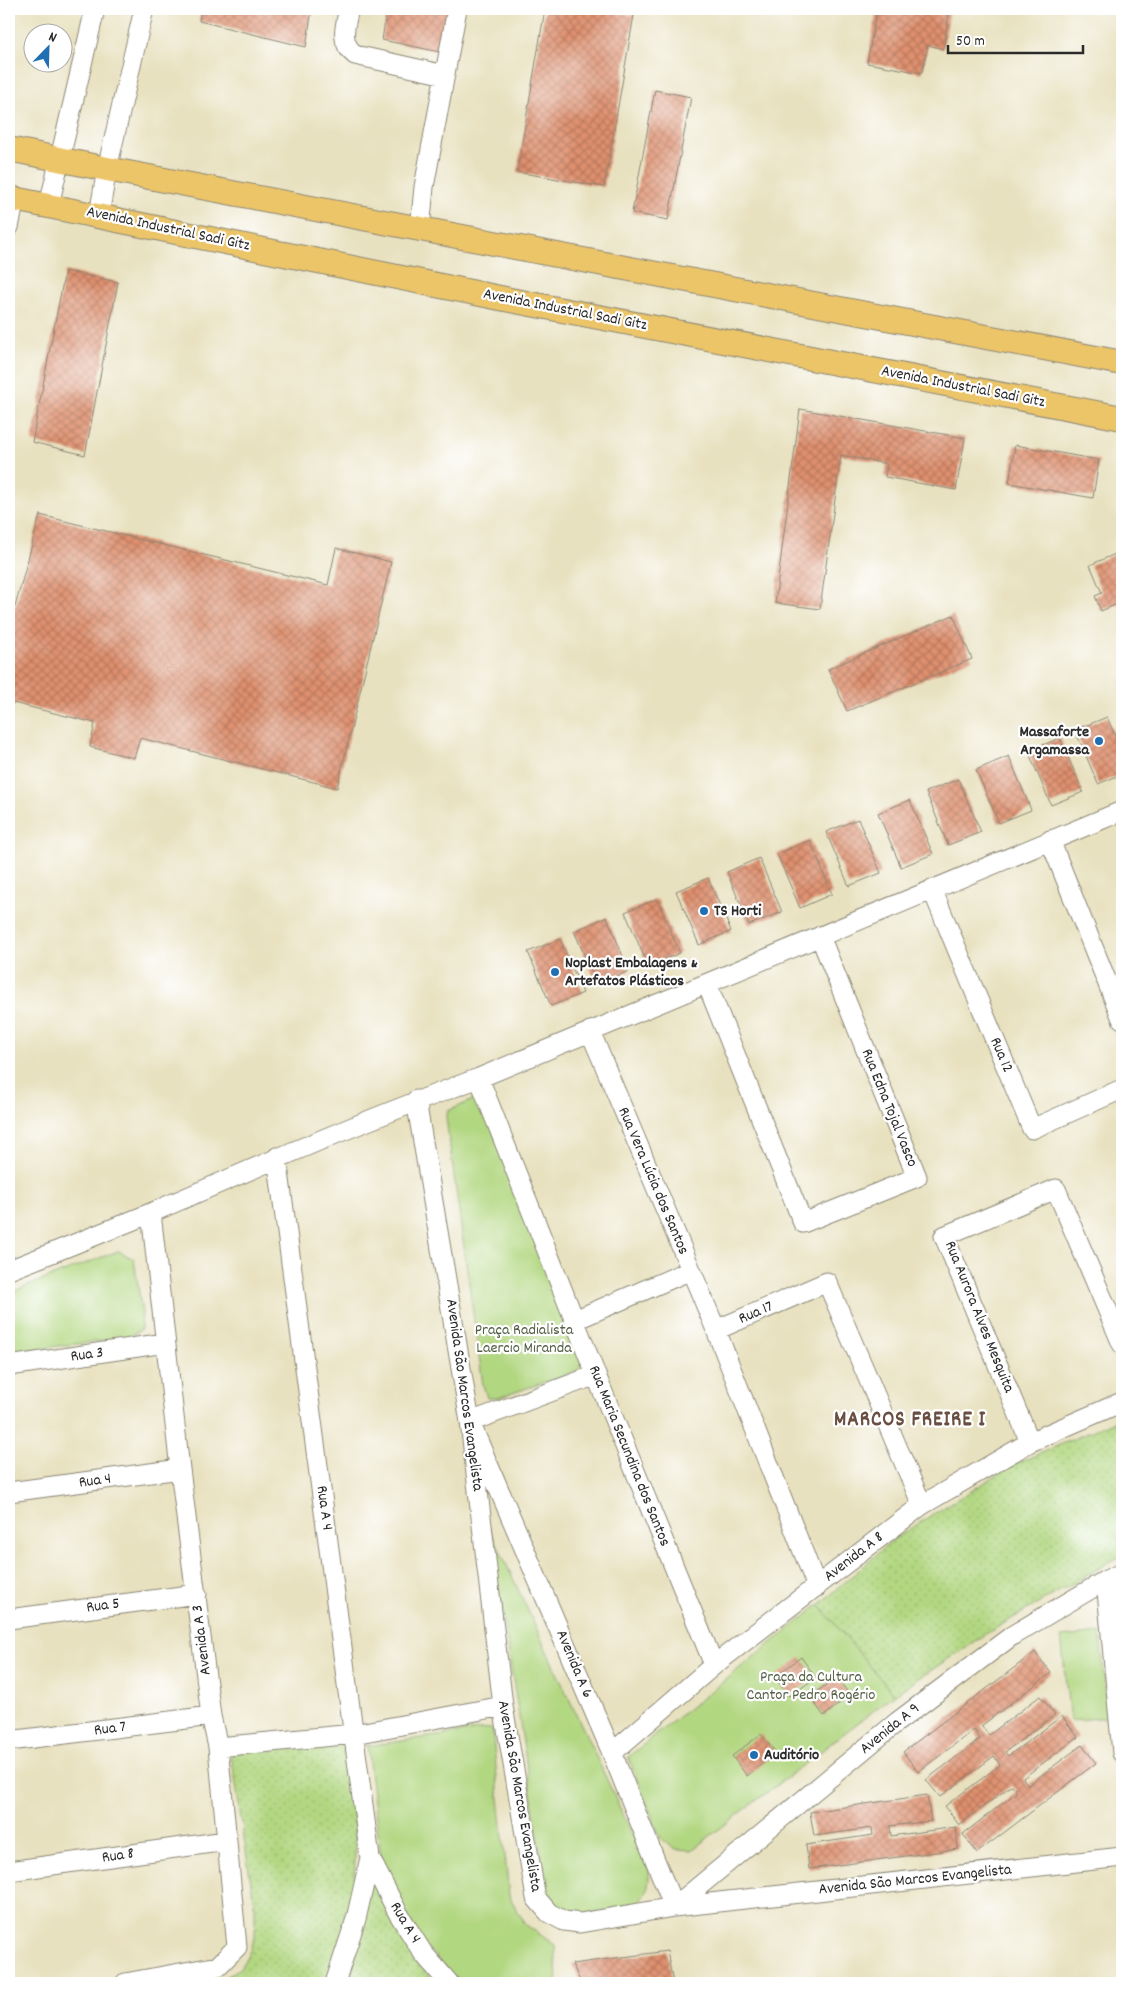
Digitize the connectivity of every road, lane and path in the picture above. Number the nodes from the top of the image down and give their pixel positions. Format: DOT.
graph roads {
  1 [pos="96,9"];
  2 [pos="144,9"];
  3 [pos="349,9"];
  4 [pos="457,9"];
  5 [pos="445,75"];
  6 [pos="9,149"];
  7 [pos="59,159"];
  8 [pos="107,169"];
  9 [pos="12,198"];
  10 [pos="49,205"];
  11 [pos="98,215"];
  12 [pos="9,227"];
  13 [pos="420,229"];
  14 [pos="1122,363"];
  15 [pos="1122,418"];
  16 [pos="1122,811"];
  17 [pos="1050,840"];
  18 [pos="932,890"];
  19 [pos="820,936"];
  20 [pos="707,984"];
  21 [pos="1122,1019"];
  22 [pos="590,1031"];
  23 [pos="480,1078"];
  24 [pos="1122,1089"];
  25 [pos="416,1100"];
  26 [pos="277,1158"];
  27 [pos="151,1212"];
  28 [pos="9,1270"];
  29 [pos="691,1270"];
  30 [pos="575,1320"];
  31 [pos="716,1330"];
  32 [pos="166,1343"];
  33 [pos="1122,1344"];
  34 [pos="9,1366"];
  35 [pos="596,1375"];
  36 [pos="1122,1402"];
  37 [pos="470,1422"];
  38 [pos="1030,1442"];
  39 [pos="180,1469"];
  40 [pos="9,1492"];
  41 [pos="922,1505"];
  42 [pos="1114,1577"];
  43 [pos="817,1587"];
  44 [pos="197,1594"];
  45 [pos="9,1619"];
  46 [pos="714,1665"];
  47 [pos="503,1706"];
  48 [pos="211,1716"];
  49 [pos="354,1734"];
  50 [pos="9,1741"];
  51 [pos="218,1747"];
  52 [pos="612,1752"];
  53 [pos="1122,1753"];
  54 [pos="226,1841"];
  55 [pos="1122,1857"];
  56 [pos="370,1858"];
  57 [pos="9,1871"];
  58 [pos="674,1907"];
  59 [pos="125,1983"];
  60 [pos="335,1983"];
  61 [pos="449,1983"];
  1 -- 7 [label="street"];
  2 -- 8 [label="street"];
  3 -- 5 [label="street"];
  4 -- 5 [label="street"];
  5 -- 13 [label="street"];
  6 -- 7 [label="main road"];
  7 -- 8 [label="main road"];
  7 -- 10 [label="street"];
  8 -- 11 [label="street"];
  8 -- 13 [label="main road"];
  9 -- 10 [label="main road, Avenida Industrial Sadi Gitz"];
  9 -- 12 [label="street"];
  10 -- 11 [label="main road, Avenida Industrial Sadi Gitz"];
  11 -- 15 [label="main road, Avenida Industrial Sadi Gitz"];
  13 -- 14 [label="main road"];
  16 -- 17 [label="street"];
  17 -- 18 [label="street"];
  17 -- 21 [label="street"];
  18 -- 19 [label="street"];
  18 -- 24 [label="street, Rua 12"];
  19 -- 20 [label="street"];
  19 -- 20 [label="street, Rua Edna Tojal Vasco"];
  20 -- 22 [label="street"];
  22 -- 23 [label="street"];
  22 -- 29 [label="street, Rua Vera Lúcia dos Santos"];
  23 -- 25 [label="street"];
  23 -- 30 [label="street, Rua Maria Secundina dos Santos"];
  25 -- 26 [label="street"];
  25 -- 37 [label="street, Avenida São Marcos Evangelista"];
  26 -- 27 [label="street"];
  26 -- 49 [label="street, Rua A 4"];
  27 -- 28 [label="street"];
  27 -- 32 [label="street, Avenida A 3"];
  29 -- 30 [label="street, Rua Vera Lúcia dos Santos"];
  29 -- 31 [label="street"];
  30 -- 35 [label="street, Rua Maria Secundina dos Santos"];
  31 -- 41 [label="street, Rua 17"];
  31 -- 43 [label="street"];
  32 -- 34 [label="street, Rua 3"];
  32 -- 39 [label="street, Avenida A 3"];
  33 -- 38 [label="street, Rua Aurora Alves Mesquita"];
  35 -- 37 [label="street"];
  35 -- 46 [label="street, Rua Maria Secundina dos Santos"];
  36 -- 38 [label="street, Avenida A 8"];
  37 -- 47 [label="street, Avenida São Marcos Evangelista"];
  37 -- 52 [label="street, Avenida A 6"];
  38 -- 41 [label="street, Avenida A 8"];
  39 -- 40 [label="street, Rua 4"];
  39 -- 44 [label="street, Avenida A 3"];
  41 -- 43 [label="street, Avenida A 8"];
  42 -- 53 [label="street"];
  42 -- 58 [label="street, Avenida A 9"];
  43 -- 46 [label="street, Avenida A 8"];
  44 -- 45 [label="street, Rua 5"];
  44 -- 48 [label="street, Avenida A 3"];
  46 -- 52 [label="street, Avenida A 8"];
  47 -- 49 [label="street"];
  47 -- 58 [label="street, Avenida São Marcos Evangelista"];
  48 -- 50 [label="street, Rua 7"];
  48 -- 51 [label="street, Avenida A 3"];
  49 -- 51 [label="street"];
  49 -- 56 [label="street, Rua A 4"];
  51 -- 54 [label="street, Avenida A 3"];
  52 -- 58 [label="street, Avenida A 6"];
  54 -- 57 [label="street, Rua 8"];
  54 -- 59 [label="street, Avenida A 3"];
  55 -- 58 [label="street, Avenida São Marcos Evangelista"];
  56 -- 60 [label="street, Rua A 4"];
  56 -- 61 [label="street, Rua A 4"];
}
